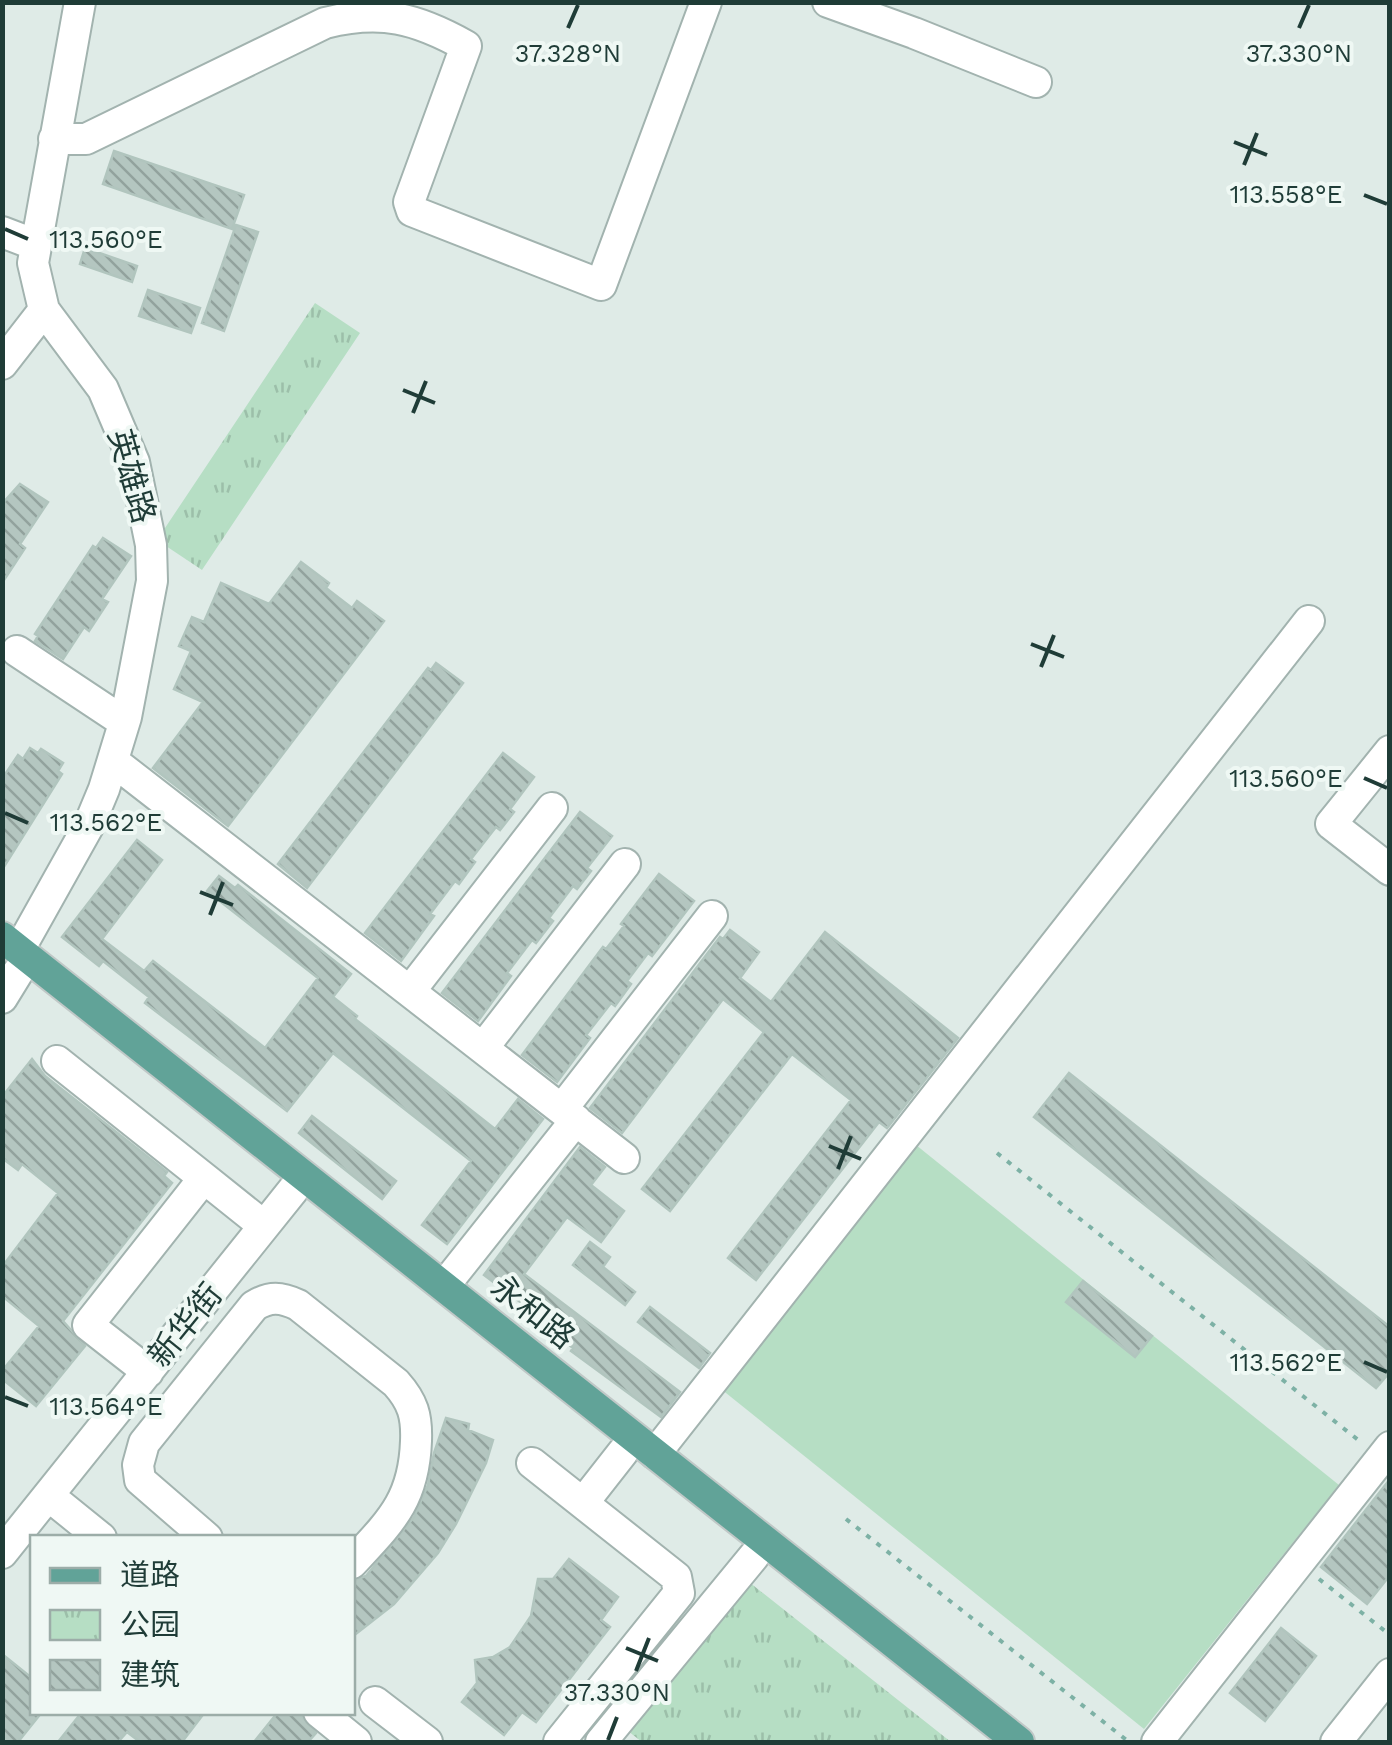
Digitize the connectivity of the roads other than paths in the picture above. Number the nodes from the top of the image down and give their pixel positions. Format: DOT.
graph roads {
  1 [pos="80,2"];
  2 [pos="706,2"];
  3 [pos="828,2"];
  4 [pos="1036,82"];
  5 [pos="54,139"];
  6 [pos="2,232"];
  7 [pos="36,245"];
  8 [pos="44,310"];
  9 [pos="2,364"];
  10 [pos="1309,621"];
  11 [pos="17,652"];
  12 [pos="124,722"];
  13 [pos="1390,751"];
  14 [pos="113,761"];
  15 [pos="552,808"];
  16 [pos="625,864"];
  17 [pos="1390,870"];
  18 [pos="712,916"];
  19 [pos="9,963"];
  20 [pos="410,992"];
  21 [pos="483,1048"];
  22 [pos="56,1061"];
  23 [pos="569,1115"];
  24 [pos="624,1158"];
  25 [pos="204,1178"];
  26 [pos="293,1190"];
  27 [pos="264,1226"];
  28 [pos="444,1286"];
  29 [pos="156,1361"];
  30 [pos="198,1376"];
  31 [pos="623,1452"];
  32 [pos="1385,1452"];
  33 [pos="655,1454"];
  34 [pos="532,1463"];
  35 [pos="49,1496"];
  36 [pos="583,1503"];
  37 [pos="97,1535"];
  38 [pos="203,1535"];
  39 [pos="2,1554"];
  40 [pos="754,1556"];
  41 [pos="355,1560"];
  42 [pos="1390,1674"];
  43 [pos="375,1702"];
  44 [pos="323,1715"];
  45 [pos="356,1742"];
  46 [pos="427,1742"];
  47 [pos="559,1742"];
  48 [pos="601,1742"];
  49 [pos="990,1742"];
  50 [pos="1019,1742"];
  51 [pos="1157,1742"];
  52 [pos="1336,1742"];
  1 -- 5 [label="street, 英雄路"];
  2 -- 5 [label="street"];
  3 -- 4 [label="street"];
  5 -- 7 [label="street, 英雄路"];
  6 -- 7 [label="street"];
  7 -- 8 [label="street, 英雄路"];
  8 -- 9 [label="street"];
  8 -- 12 [label="street, 英雄路"];
  10 -- 33 [label="street"];
  11 -- 12 [label="street"];
  12 -- 14 [label="street, 英雄路"];
  13 -- 17 [label="street"];
  14 -- 19 [label="street, 英雄路"];
  14 -- 20 [label="street"];
  15 -- 20 [label="street"];
  16 -- 21 [label="street"];
  18 -- 23 [label="street"];
  19 -- 26 [label="main road, 永和路"];
  19 -- 28 [label="main road, 永和路"];
  20 -- 21 [label="street"];
  21 -- 23 [label="street"];
  22 -- 25 [label="street"];
  23 -- 24 [label="street"];
  23 -- 28 [label="street"];
  25 -- 27 [label="street"];
  25 -- 29 [label="street"];
  26 -- 27 [label="street, 新华街"];
  26 -- 31 [label="main road, 永和路"];
  27 -- 29 [label="street, 新华街"];
  28 -- 33 [label="main road, 永和路"];
  29 -- 30 [label="street"];
  29 -- 35 [label="street, 新华街"];
  30 -- 38 [label="street"];
  30 -- 41 [label="street"];
  31 -- 36 [label="street"];
  31 -- 40 [label="main road, 永和路"];
  32 -- 51 [label="street"];
  33 -- 50 [label="main road, 永和路"];
  34 -- 36 [label="street"];
  35 -- 37 [label="street"];
  35 -- 39 [label="street, 新华街"];
  36 -- 47 [label="street"];
  40 -- 48 [label="street"];
  40 -- 49 [label="main road, 永和路"];
  42 -- 52 [label="street"];
  43 -- 46 [label="street"];
  44 -- 45 [label="street"];
}
